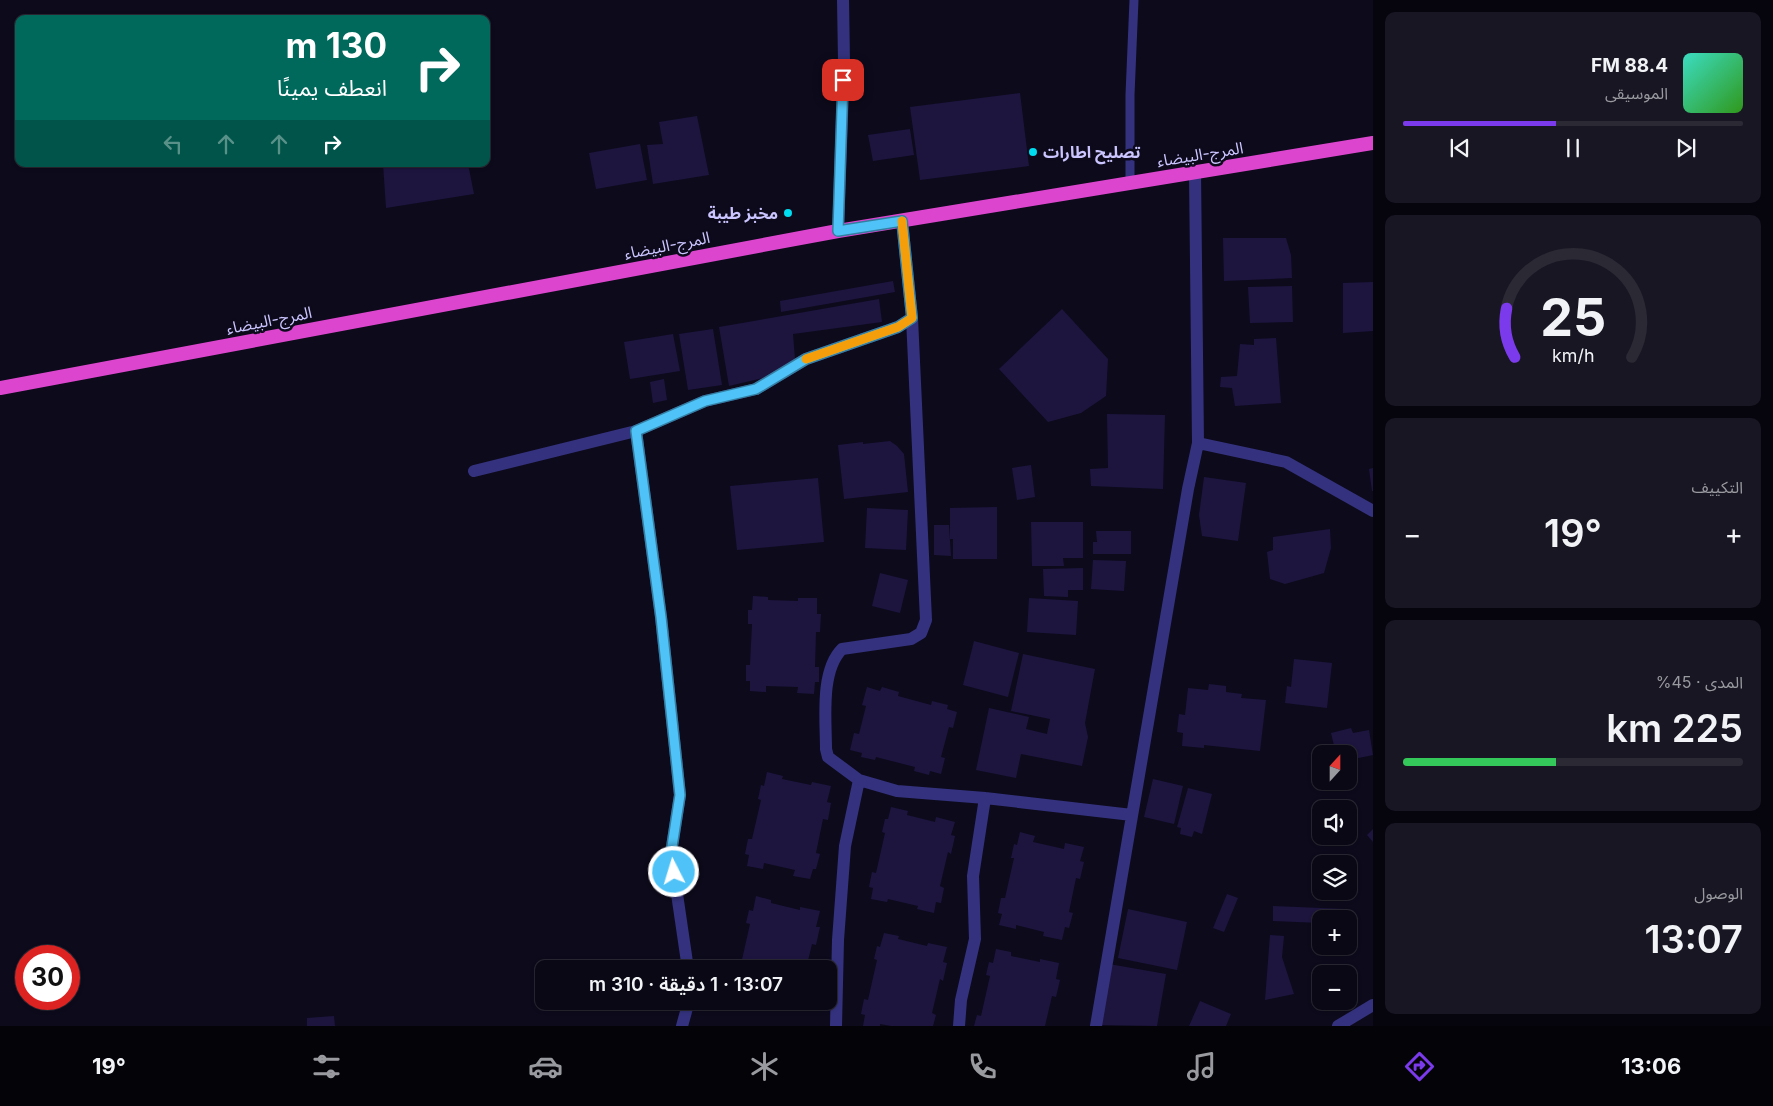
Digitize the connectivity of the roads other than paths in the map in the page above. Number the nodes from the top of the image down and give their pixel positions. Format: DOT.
graph roads {
  1 [pos="843,0"];
  2 [pos="1134,0"];
  3 [pos="1373,143"];
  4 [pos="1195,172"];
  5 [pos="1130,183"];
  6 [pos="902,221"];
  7 [pos="838,231"];
  8 [pos="912,318"];
  9 [pos="0,388"];
  10 [pos="636,431"];
  11 [pos="1198,442"];
  12 [pos="474,471"];
  13 [pos="1373,511"];
  14 [pos="859,780"];
  15 [pos="985,798"];
  16 [pos="1132,815"];
  17 [pos="687,960"];
  18 [pos="1373,1005"];
  19 [pos="686,1010"];
  20 [pos="682,1026"];
  21 [pos="836,1026"];
  22 [pos="958,1026"];
  23 [pos="1096,1026"];
  24 [pos="1338,1026"];
  1 -- 7 [label="street"];
  2 -- 5 [label="lane"];
  3 -- 4 [label="highway, المرج-البيضاء"];
  4 -- 5 [label="highway, المرج-البيضاء"];
  4 -- 11 [label="street"];
  5 -- 6 [label="highway, المرج-البيضاء"];
  6 -- 7 [label="highway, المرج-البيضاء"];
  6 -- 8 [label="street"];
  7 -- 9 [label="highway, المرج-البيضاء"];
  8 -- 10 [label="street"];
  8 -- 14 [label="street"];
  10 -- 12 [label="street"];
  10 -- 17 [label="street"];
  11 -- 13 [label="street"];
  11 -- 16 [label="street"];
  14 -- 15 [label="street"];
  14 -- 21 [label="street"];
  15 -- 16 [label="street"];
  15 -- 22 [label="street"];
  16 -- 23 [label="street"];
  18 -- 24 [label="street"];
  19 -- 20 [label="street"];
}
